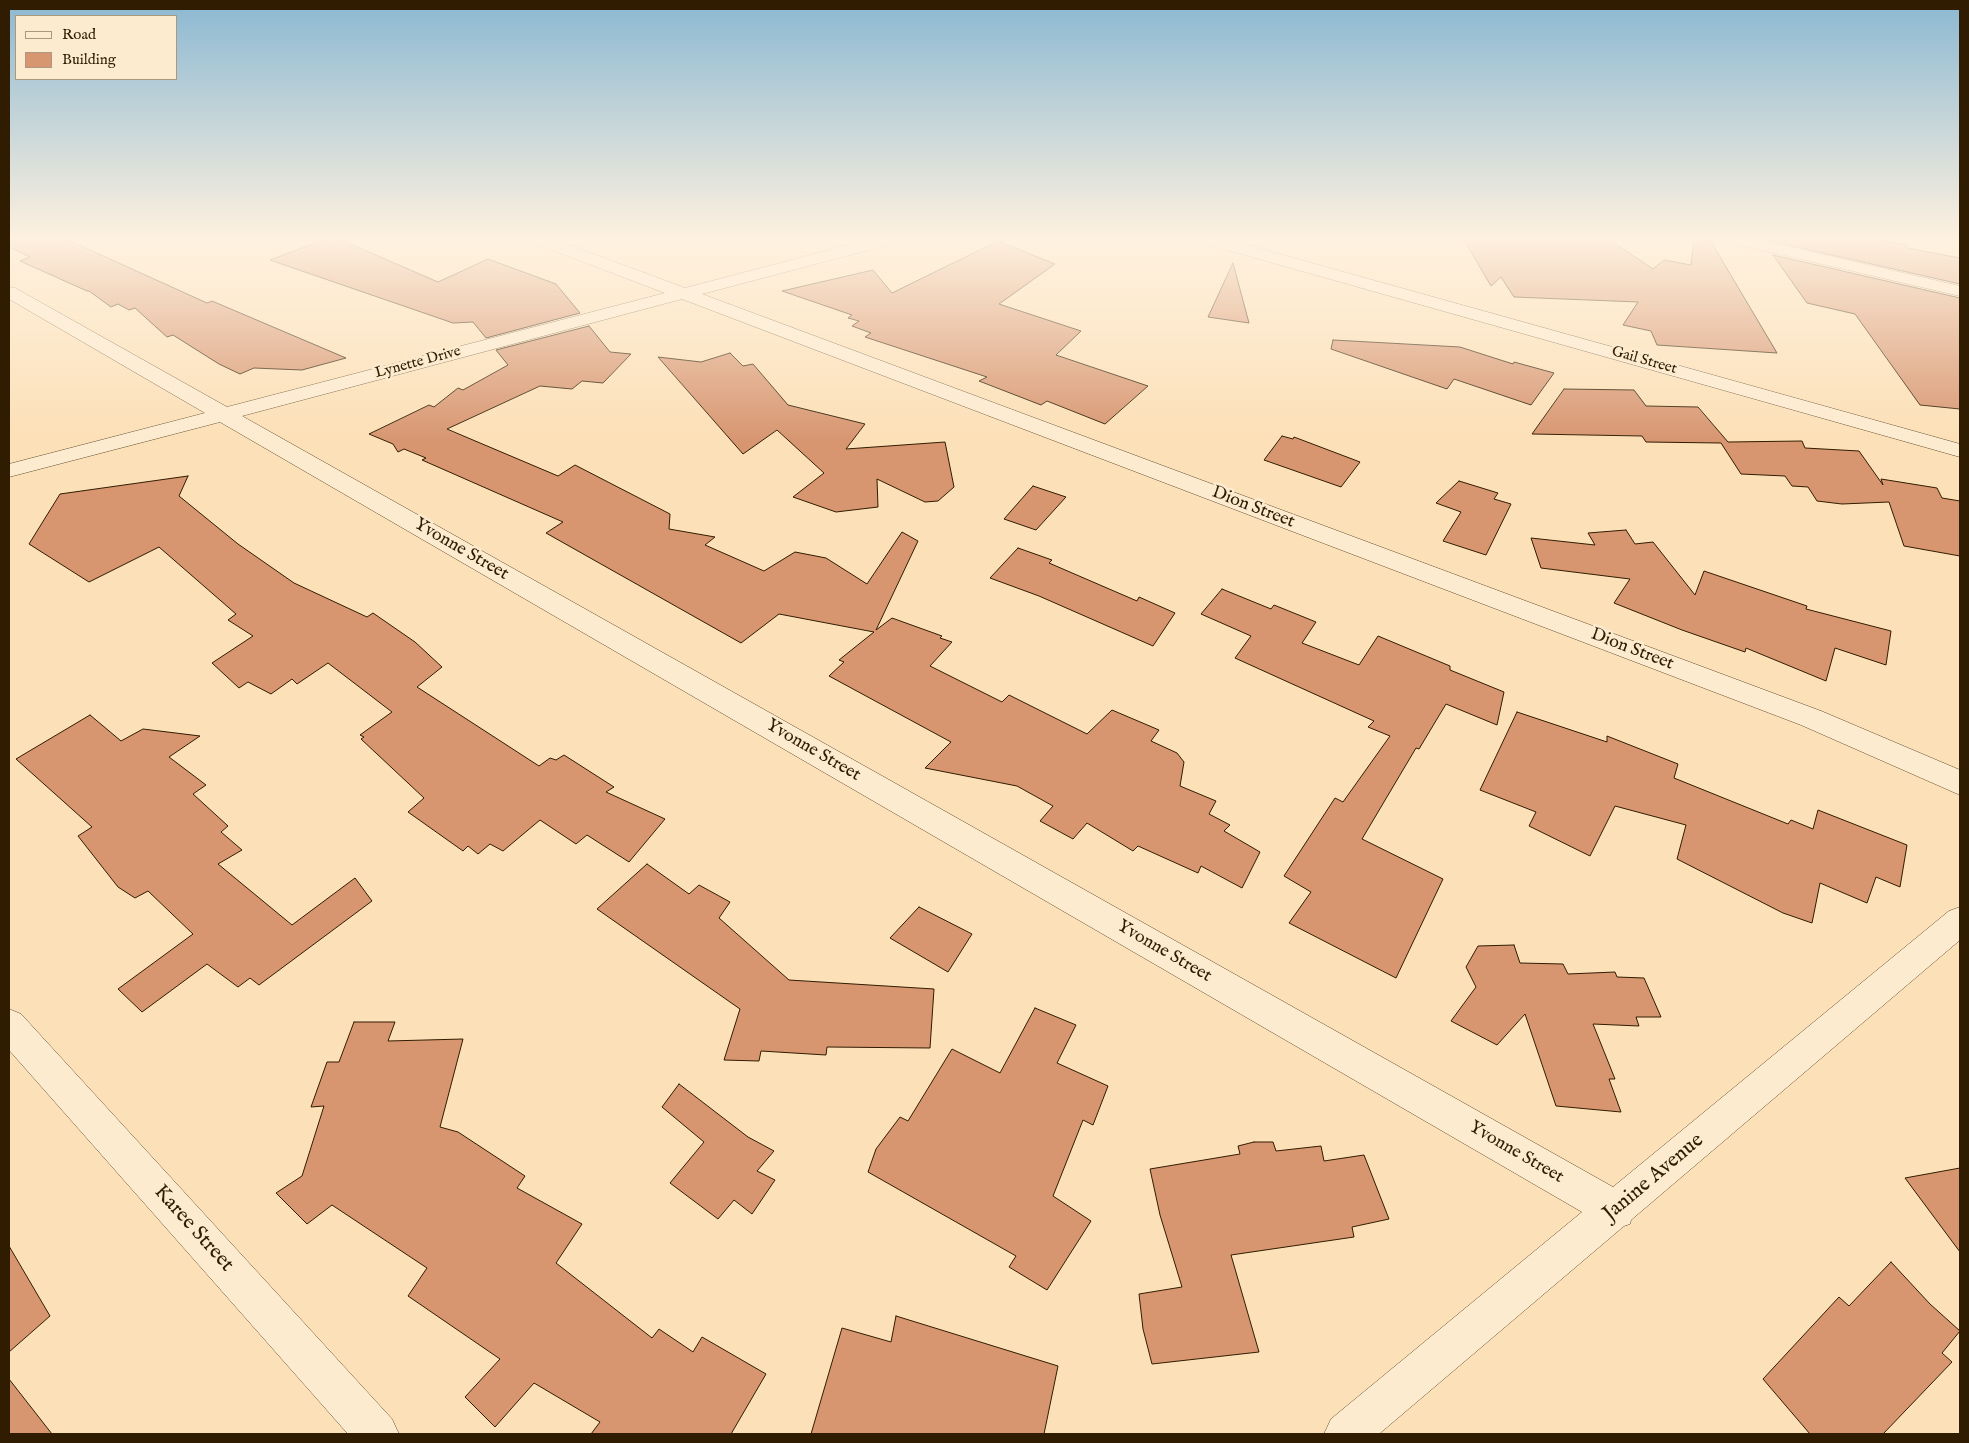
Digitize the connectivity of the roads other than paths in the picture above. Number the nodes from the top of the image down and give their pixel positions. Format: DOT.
graph roads {
  1 [pos="36,307"];
  2 [pos="628,307"];
  3 [pos="720,307"];
  4 [pos="1451,307"];
  5 [pos="224,414"];
  6 [pos="1960,451"];
  7 [pos="9,471"];
  8 [pos="1960,784"];
  9 [pos="1960,921"];
  10 [pos="9,1025"];
  11 [pos="1616,1210"];
  12 [pos="377,1434"];
  13 [pos="1346,1434"];
  1 -- 5 [label="street, Yvonne Street"];
  2 -- 5 [label="street, Lynette Drive"];
  3 -- 8 [label="street, Dion Street"];
  4 -- 6 [label="street, Gail Street"];
  5 -- 7 [label="street, Lynette Drive"];
  5 -- 11 [label="street, Yvonne Street"];
  9 -- 11 [label="street, Janine Avenue"];
  10 -- 12 [label="street, Karee Street"];
  11 -- 13 [label="street, Janine Avenue"];
}
